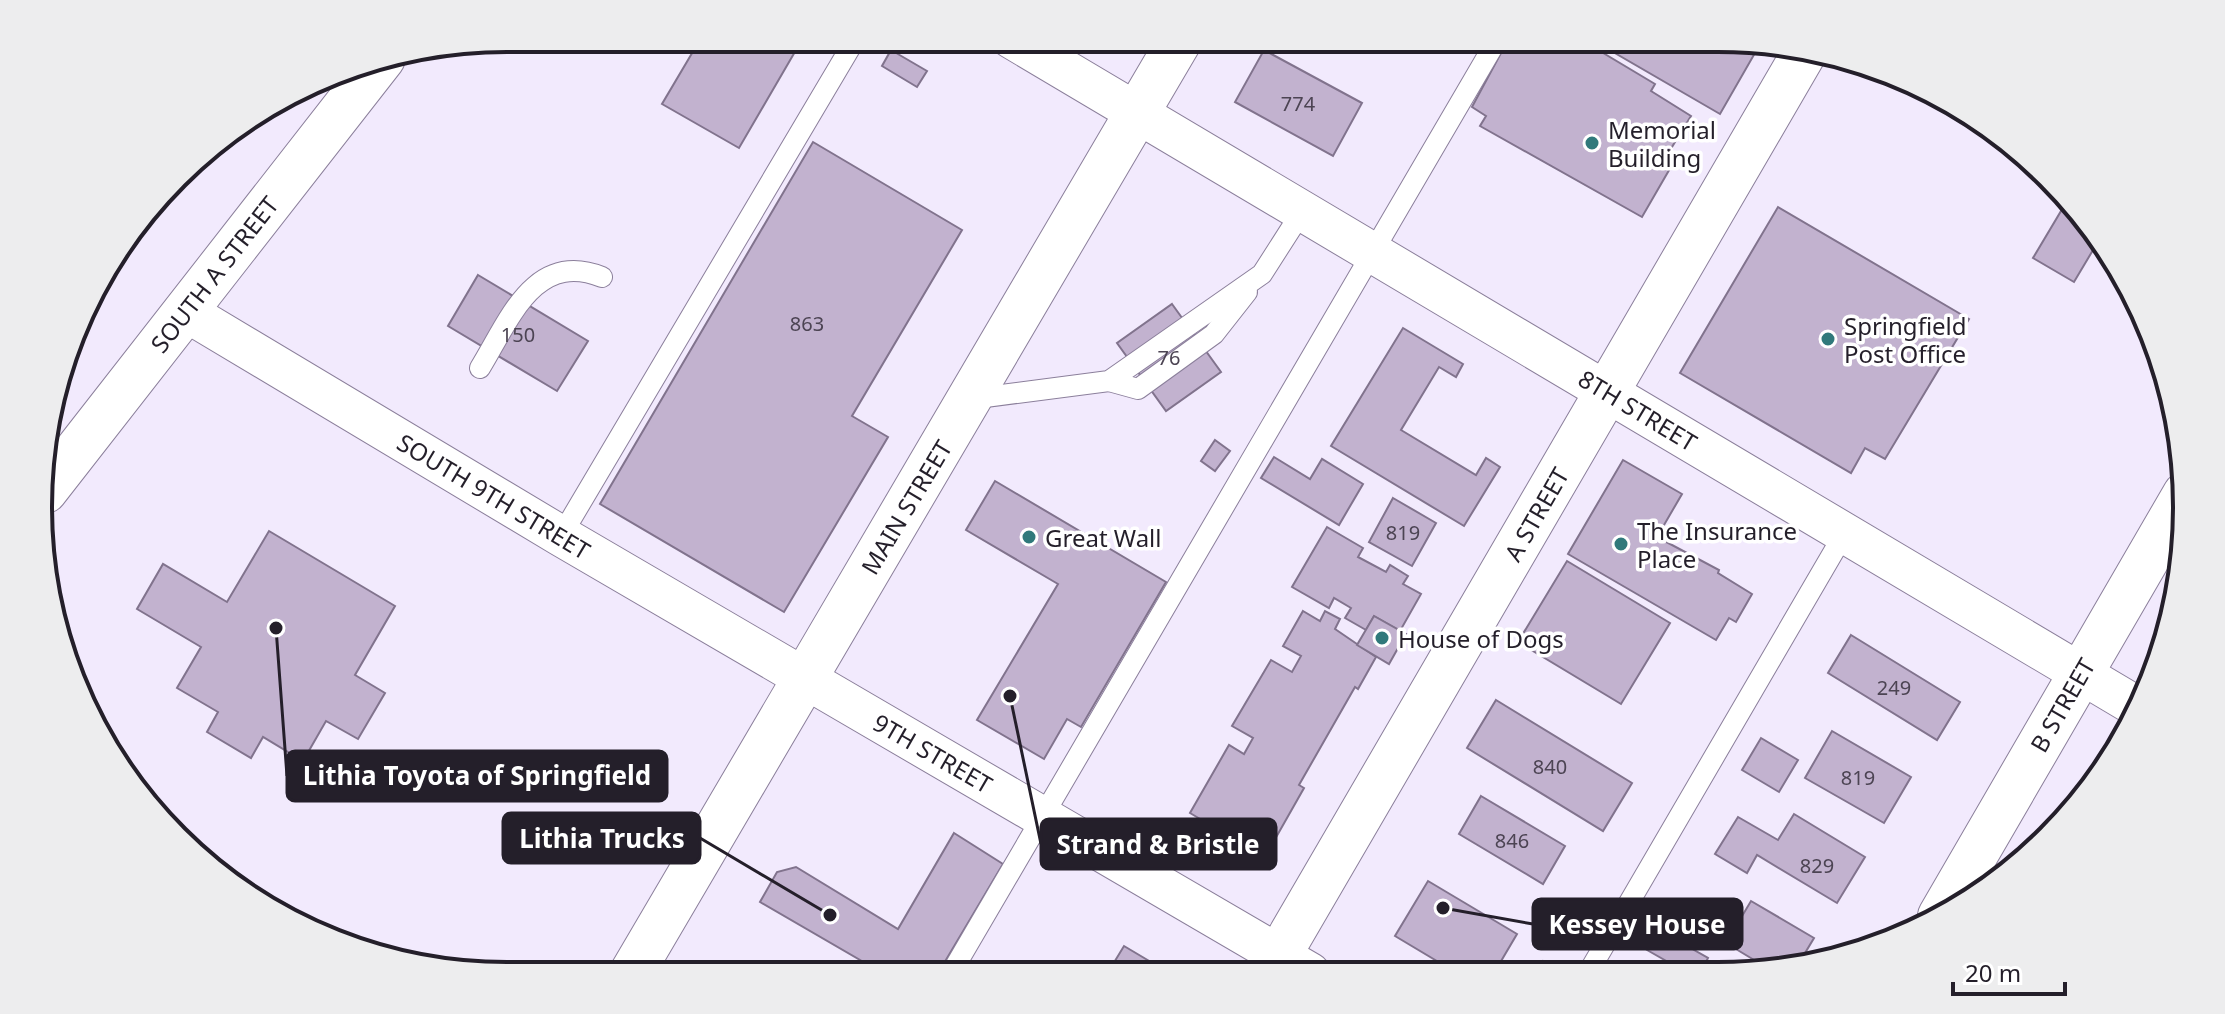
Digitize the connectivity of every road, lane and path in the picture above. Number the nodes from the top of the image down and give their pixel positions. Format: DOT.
graph roads {
  1 [pos="848,52"];
  2 [pos="1034,52"];
  3 [pos="1173,52"];
  4 [pos="1490,52"];
  5 [pos="1800,60"];
  6 [pos="371,73"];
  7 [pos="1136,113"];
  8 [pos="1303,210"];
  9 [pos="1374,252"];
  10 [pos="602,277"];
  11 [pos="185,311"];
  12 [pos="480,368"];
  13 [pos="1607,391"];
  14 [pos="970,399"];
  15 [pos="53,481"];
  16 [pos="2173,515"];
  17 [pos="1844,534"];
  18 [pos="561,536"];
  19 [pos="2080,673"];
  20 [pos="805,677"];
  21 [pos="2129,702"];
  22 [pos="1042,817"];
  23 [pos="1950,898"];
  24 [pos="638,962"];
  25 [pos="958,962"];
  26 [pos="1278,962"];
  27 [pos="1289,962"];
  28 [pos="1594,962"];
  1 -- 18 [label="lane"];
  2 -- 7 [label="street, 8TH STREET"];
  3 -- 7 [label="main road, MAIN STREET"];
  4 -- 9 [label="lane"];
  5 -- 13 [label="main road, A STREET"];
  6 -- 11 [label="main road, SOUTH A STREET"];
  7 -- 8 [label="street, 8TH STREET"];
  7 -- 14 [label="main road, MAIN STREET"];
  8 -- 9 [label="street, 8TH STREET"];
  8 -- 14 [label="lane"];
  9 -- 13 [label="street, 8TH STREET"];
  9 -- 22 [label="lane"];
  10 -- 12 [label="lane"];
  11 -- 15 [label="main road, SOUTH A STREET"];
  11 -- 18 [label="street, SOUTH 9TH STREET"];
  13 -- 17 [label="street, 8TH STREET"];
  13 -- 27 [label="main road, A STREET"];
  14 -- 20 [label="main road, MAIN STREET"];
  16 -- 19 [label="main road, B STREET"];
  17 -- 19 [label="street, 8TH STREET"];
  17 -- 28 [label="lane"];
  18 -- 20 [label="street, SOUTH 9TH STREET"];
  19 -- 21 [label="street, 8TH STREET"];
  19 -- 23 [label="main road, B STREET"];
  20 -- 22 [label="street, 9TH STREET"];
  20 -- 24 [label="main road, MAIN STREET"];
  22 -- 25 [label="lane"];
  22 -- 26 [label="street, 9TH STREET"];
}
